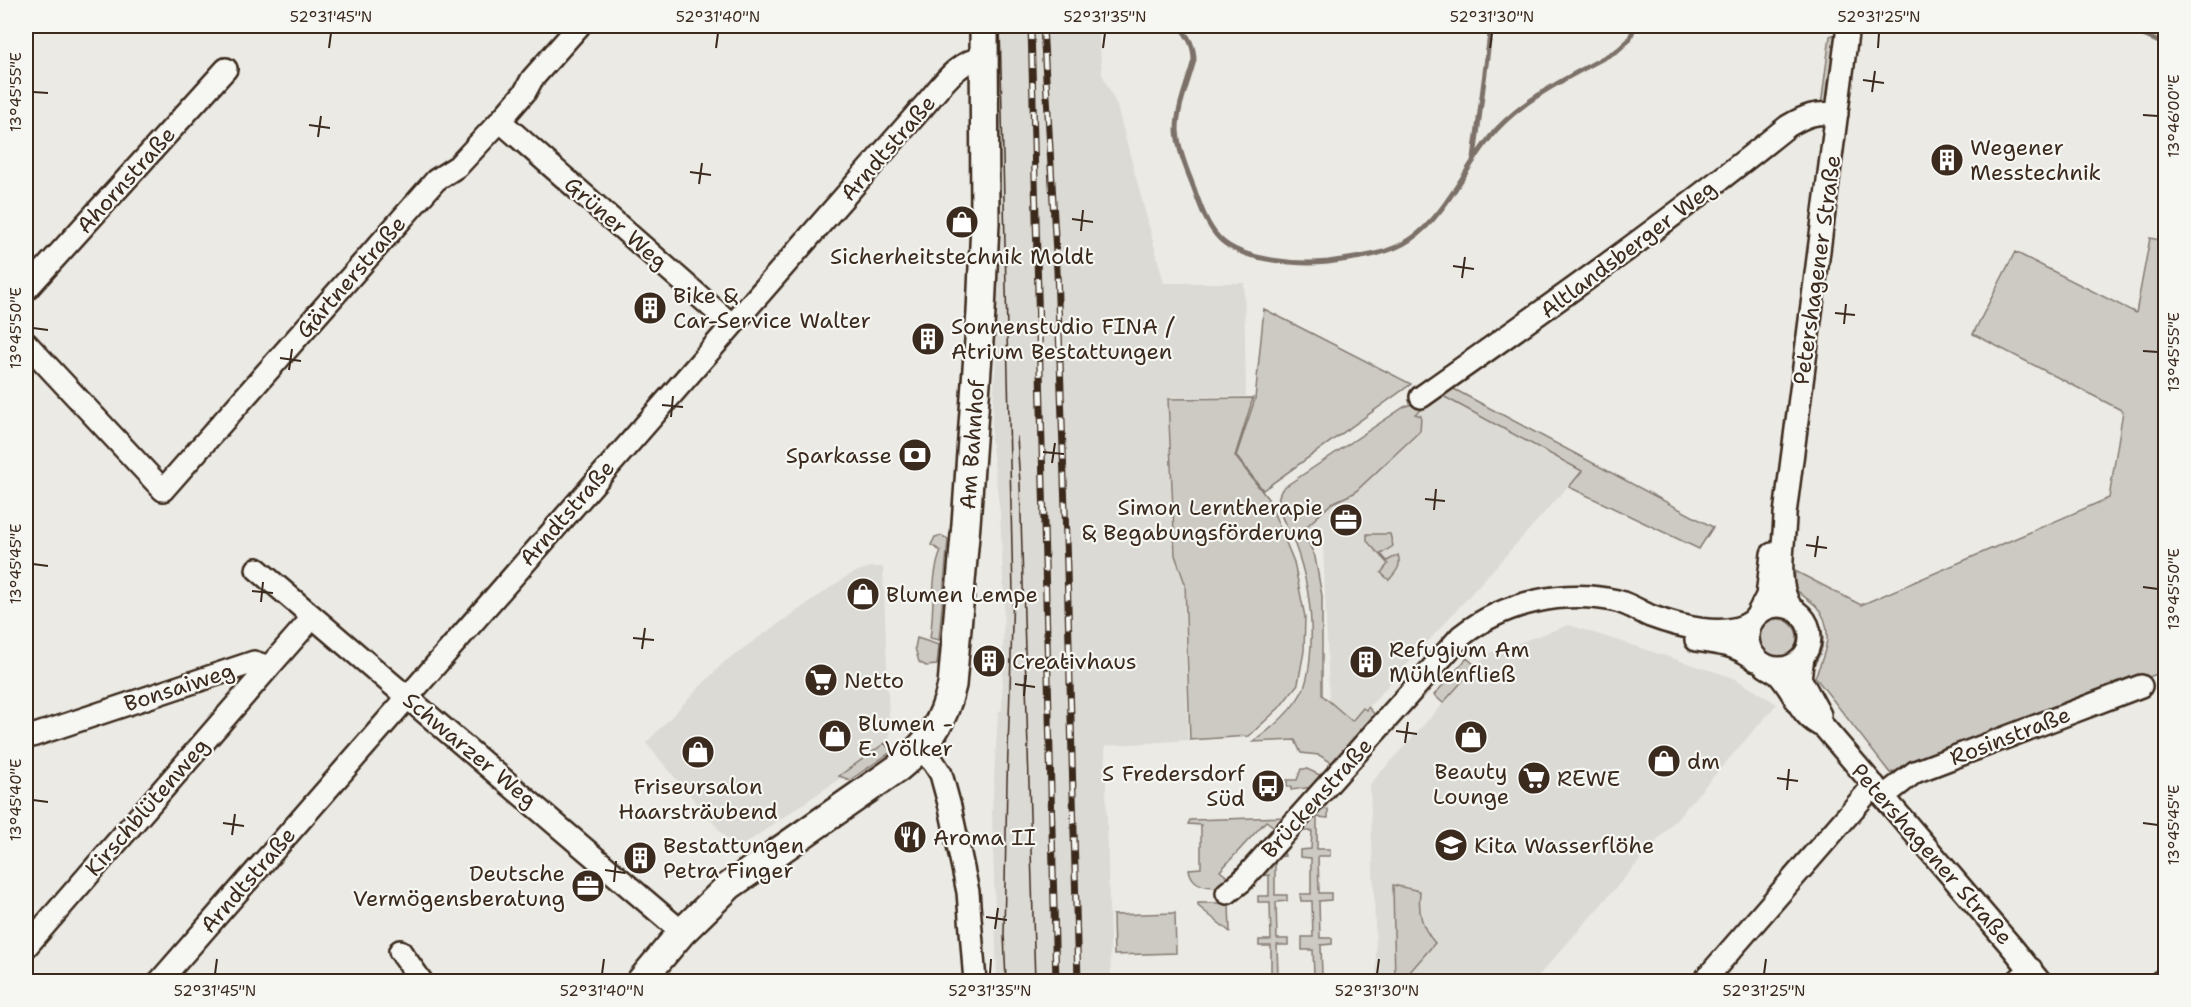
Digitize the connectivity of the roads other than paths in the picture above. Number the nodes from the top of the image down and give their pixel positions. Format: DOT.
graph roads {
  1 [pos="579,26"];
  2 [pos="984,26"];
  3 [pos="1848,26"];
  4 [pos="984,58"];
  5 [pos="226,69"];
  6 [pos="1838,114"];
  7 [pos="500,121"];
  8 [pos="26,290"];
  9 [pos="732,325"];
  10 [pos="26,343"];
  11 [pos="1421,397"];
  12 [pos="1785,514"];
  13 [pos="257,569"];
  14 [pos="1792,609"];
  15 [pos="1651,616"];
  16 [pos="313,617"];
  17 [pos="1755,617"];
  18 [pos="1803,657"];
  19 [pos="1761,663"];
  20 [pos="269,667"];
  21 [pos="2141,686"];
  22 [pos="407,697"];
  23 [pos="1824,727"];
  24 [pos="26,738"];
  25 [pos="921,748"];
  26 [pos="1879,791"];
  27 [pos="1227,893"];
  28 [pos="682,932"];
  29 [pos="26,947"];
  30 [pos="400,951"];
  31 [pos="2029,977"];
  32 [pos="2166,978"];
  33 [pos="159,981"];
  34 [pos="422,981"];
  35 [pos="640,981"];
  36 [pos="975,981"];
  37 [pos="1703,981"];
  38 [pos="2160,981"];
  1 -- 7 [label="street, Gärtnerstraße"];
  2 -- 4 [label="main road, Am Bahnhof"];
  3 -- 6 [label="street, Petershagener Straße"];
  4 -- 9 [label="street, Arndtstraße"];
  4 -- 25 [label="main road, Am Bahnhof"];
  5 -- 8 [label="street, Ahornstraße"];
  6 -- 11 [label="street, Altlandsberger Weg"];
  6 -- 12 [label="street, Petershagener Straße"];
  7 -- 9 [label="street, Grüner Weg"];
  7 -- 10 [label="street, Gärtnerstraße"];
  9 -- 22 [label="street, Arndtstraße"];
  12 -- 14 [label="street, Petershagener Straße"];
  12 -- 17 [label="street, Petershagener Straße"];
  13 -- 16 [label="street, Schwarzer Weg"];
  14 -- 17 [label="street"];
  14 -- 18 [label="street, Petershagener Straße"];
  15 -- 17 [label="street, Brückenstraße"];
  15 -- 19 [label="street, Brückenstraße"];
  15 -- 27 [label="street, Brückenstraße"];
  16 -- 20 [label="street"];
  16 -- 22 [label="street, Schwarzer Weg"];
  17 -- 19 [label="street, Petershagener Straße"];
  18 -- 19 [label="street"];
  18 -- 23 [label="street, Petershagener Straße"];
  19 -- 23 [label="street, Petershagener Straße"];
  20 -- 24 [label="street, Bonsaiweg"];
  20 -- 29 [label="street, Kirschblütenweg"];
  21 -- 26 [label="street, Rosinstraße"];
  22 -- 28 [label="street, Schwarzer Weg"];
  22 -- 33 [label="street, Arndtstraße"];
  23 -- 26 [label="street, Petershagener Straße"];
  25 -- 28 [label="main road, Am Bahnhof"];
  25 -- 36 [label="street"];
  26 -- 31 [label="street, Petershagener Straße"];
  26 -- 37 [label="street, Rosinstraße"];
  28 -- 35 [label="main road, Am Bahnhof"];
  30 -- 34 [label="street"];
  32 -- 38 [label="street"];
}
